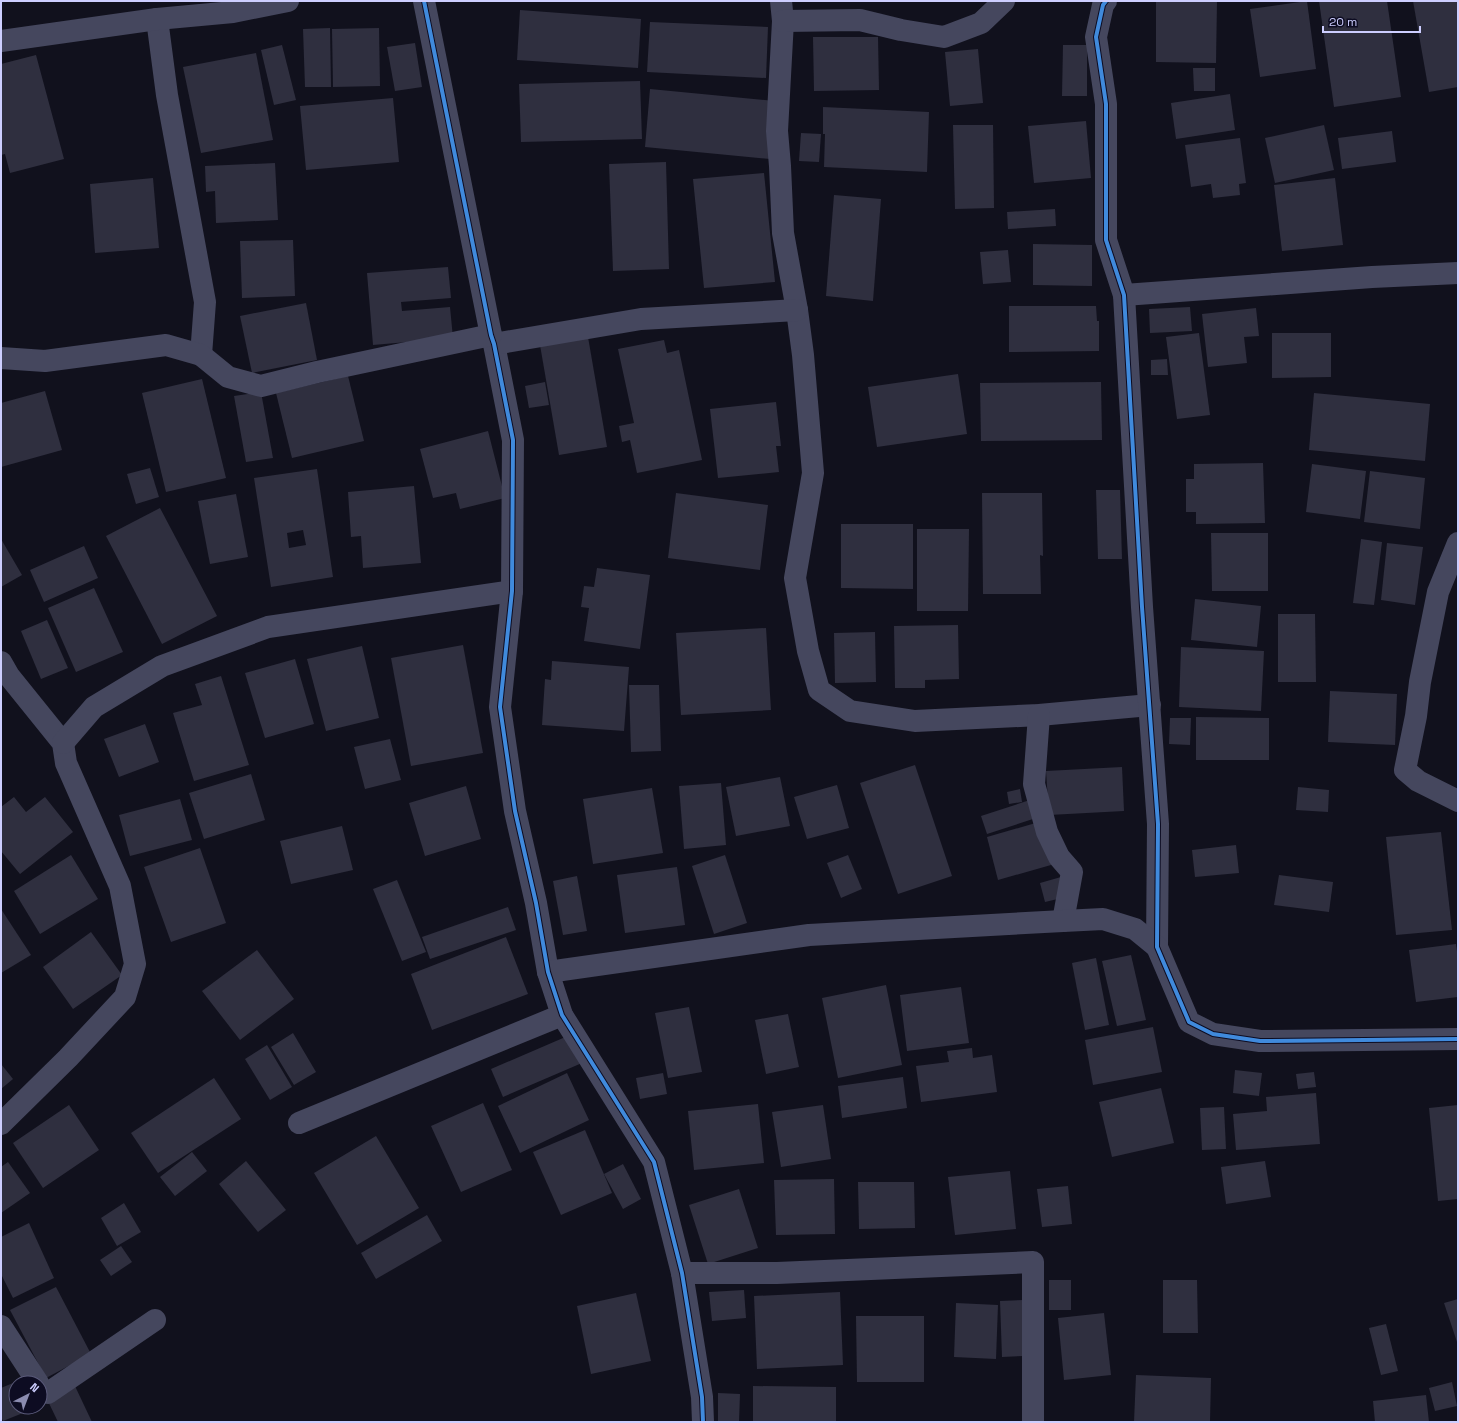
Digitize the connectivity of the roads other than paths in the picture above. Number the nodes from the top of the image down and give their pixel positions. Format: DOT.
graph roads {
  1 [pos="288,1"];
  2 [pos="424,1"];
  3 [pos="1004,1"];
  4 [pos="1106,1"];
  5 [pos="782,11"];
  6 [pos="157,19"];
  7 [pos="1,41"];
  8 [pos="1458,273"];
  9 [pos="1124,295"];
  10 [pos="797,310"];
  11 [pos="493,340"];
  12 [pos="200,355"];
  13 [pos="1,358"];
  14 [pos="1458,543"];
  15 [pos="512,591"];
  16 [pos="4,673"];
  17 [pos="1150,705"];
  18 [pos="1039,715"];
  19 [pos="63,743"];
  20 [pos="1458,801"];
  21 [pos="1063,921"];
  22 [pos="1158,947"];
  23 [pos="548,972"];
  24 [pos="562,1015"];
  25 [pos="1458,1039"];
  26 [pos="299,1123"];
  27 [pos="1,1124"];
  28 [pos="682,1273"];
  29 [pos="155,1320"];
  30 [pos="1,1326"];
  31 [pos="33,1375"];
  32 [pos="48,1393"];
  33 [pos="703,1422"];
  34 [pos="1033,1422"];
  1 -- 6 [label="street"];
  2 -- 11 [label="street"];
  3 -- 5 [label="street"];
  4 -- 9 [label="street"];
  5 -- 10 [label="street"];
  6 -- 7 [label="street"];
  6 -- 12 [label="street"];
  8 -- 9 [label="street"];
  9 -- 17 [label="street"];
  10 -- 11 [label="street"];
  10 -- 18 [label="street"];
  11 -- 12 [label="street"];
  11 -- 15 [label="street"];
  12 -- 13 [label="street"];
  14 -- 20 [label="street"];
  15 -- 19 [label="street"];
  15 -- 23 [label="street"];
  16 -- 19 [label="street"];
  17 -- 18 [label="street"];
  17 -- 22 [label="street"];
  18 -- 21 [label="street"];
  19 -- 27 [label="street"];
  21 -- 22 [label="street"];
  21 -- 23 [label="street"];
  22 -- 25 [label="street"];
  23 -- 24 [label="street"];
  24 -- 26 [label="street"];
  24 -- 28 [label="street"];
  28 -- 33 [label="street"];
  28 -- 34 [label="street"];
  29 -- 32 [label="street"];
  30 -- 31 [label="street"];
}
